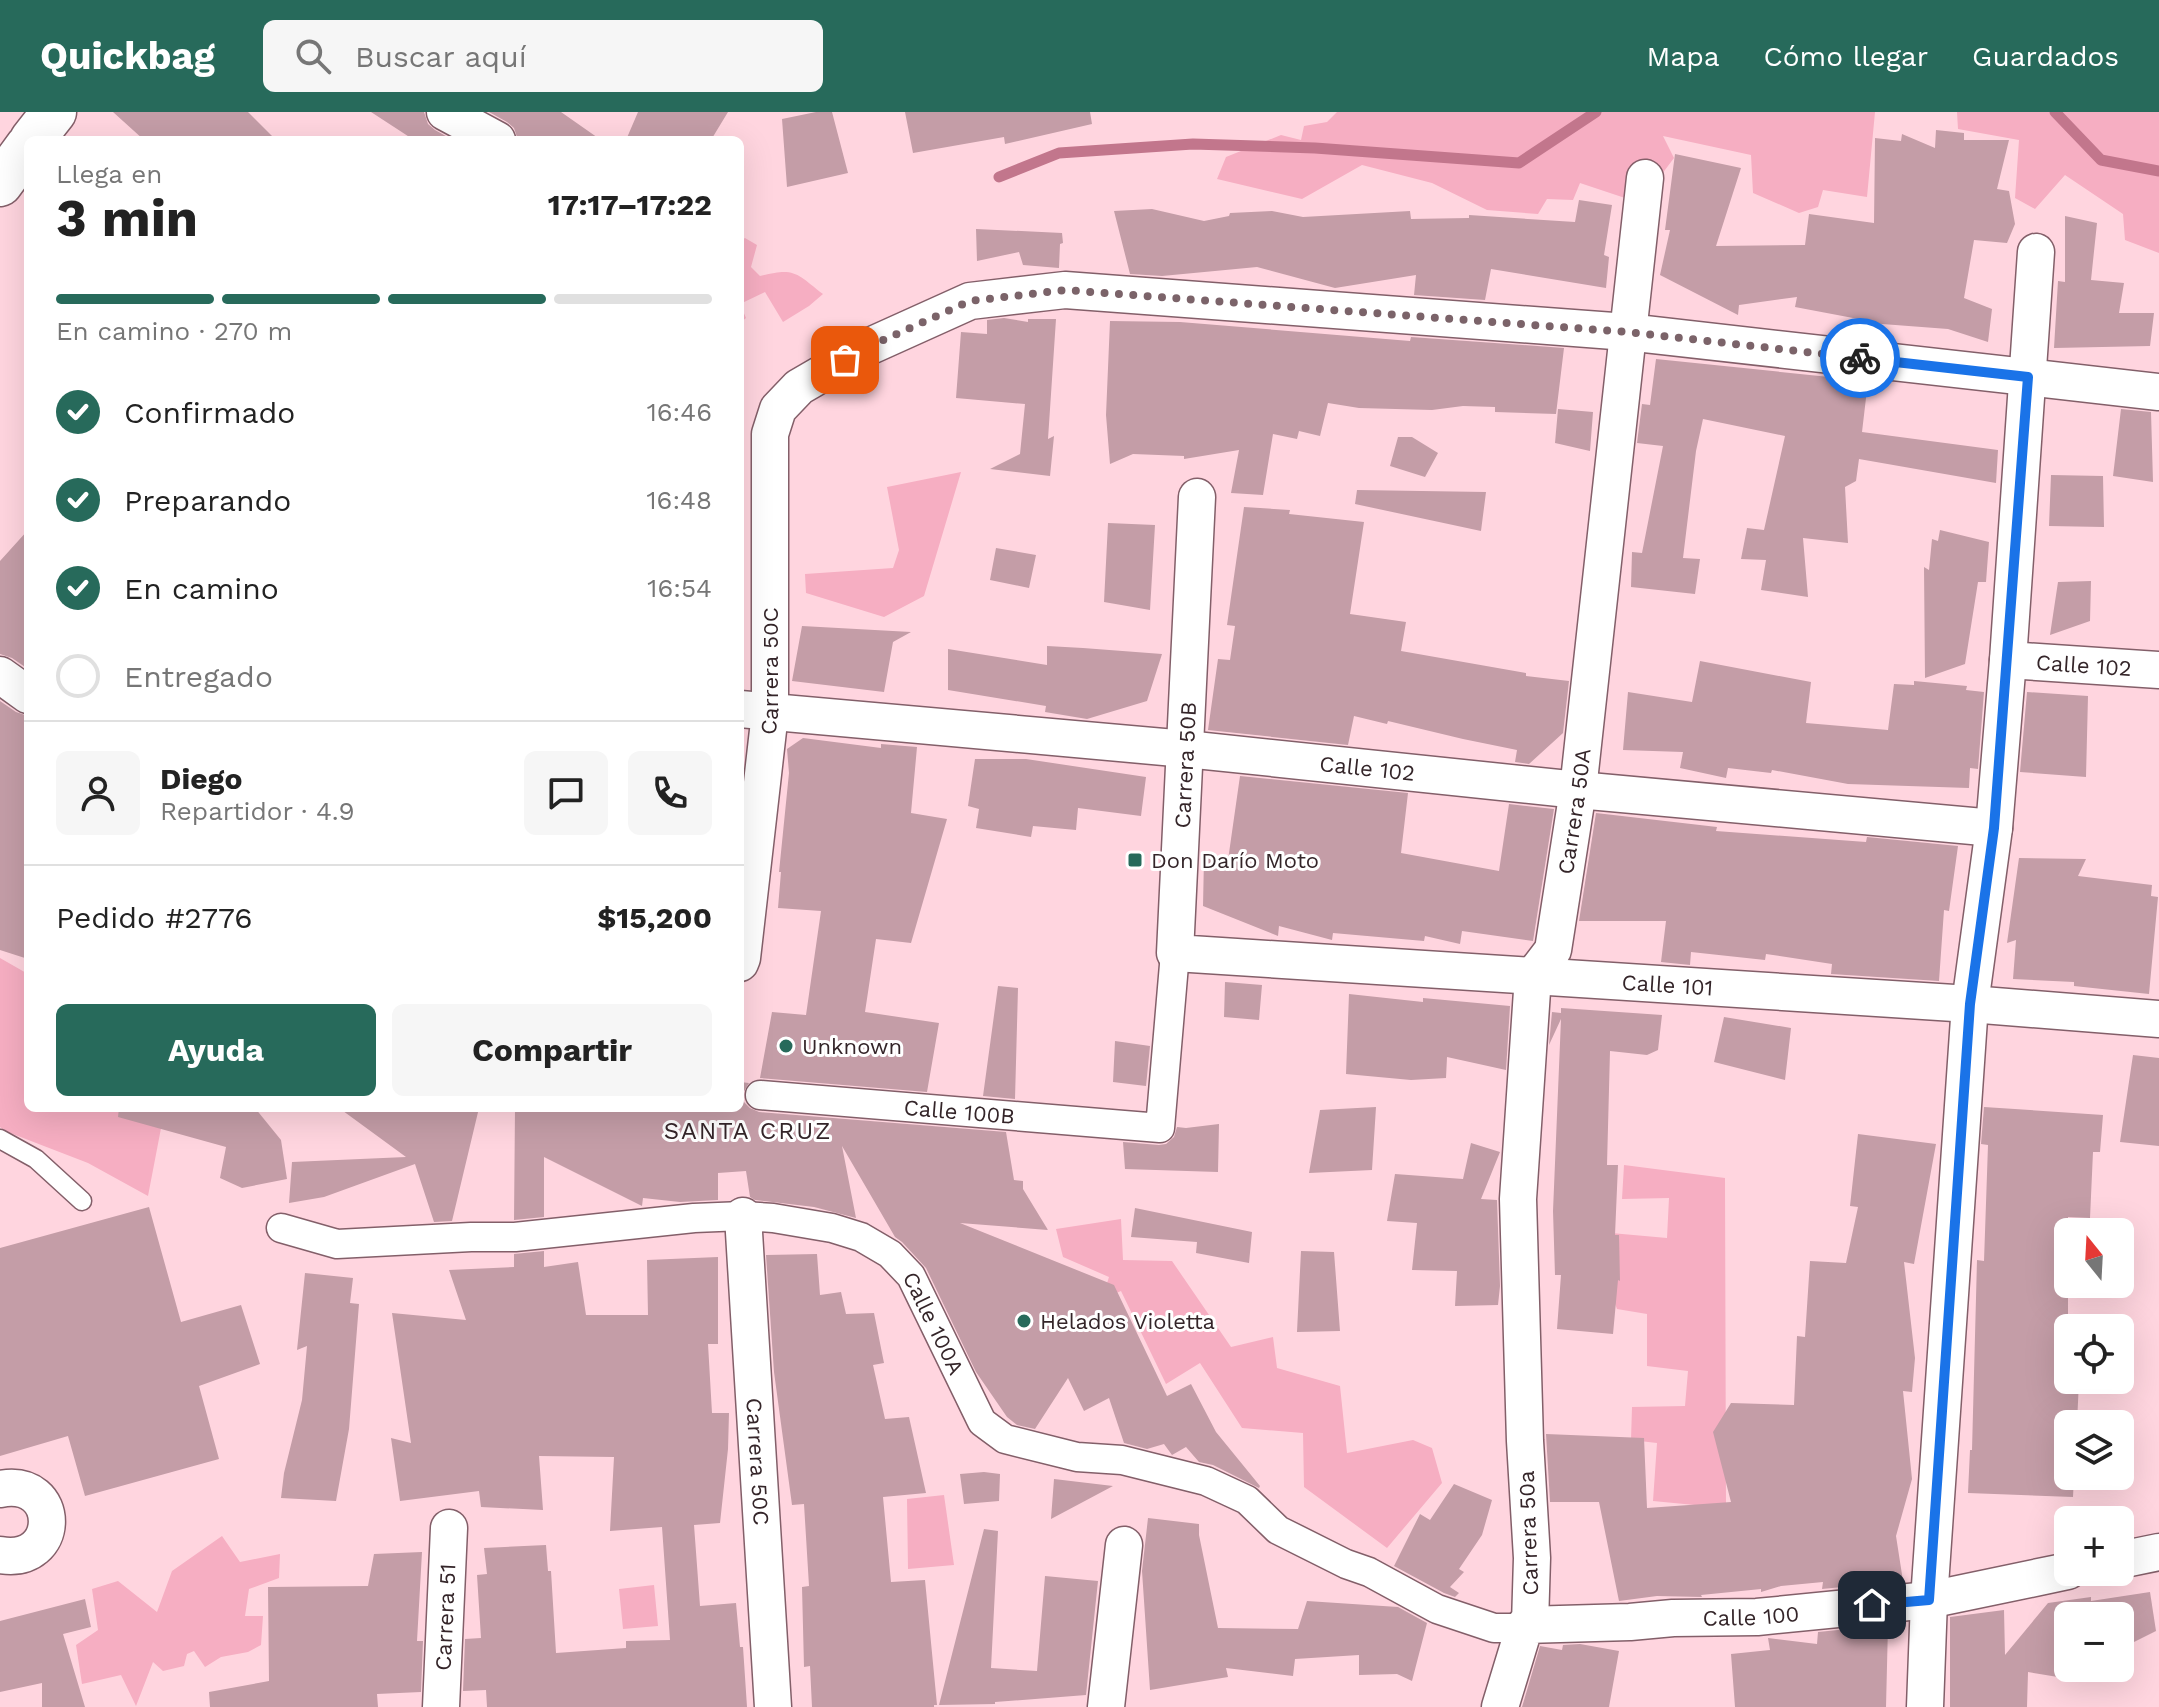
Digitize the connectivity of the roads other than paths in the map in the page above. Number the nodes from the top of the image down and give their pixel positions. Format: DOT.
graph roads {
  1 [pos="445,112"];
  2 [pos="490,136"];
  3 [pos="24,156"];
  4 [pos="1645,178"];
  5 [pos="0,184"];
  6 [pos="2036,252"];
  7 [pos="1627,332"];
  8 [pos="2028,377"];
  9 [pos="2159,392"];
  10 [pos="755,432"];
  11 [pos="1197,497"];
  12 [pos="2008,660"];
  13 [pos="2159,670"];
  14 [pos="0,675"];
  15 [pos="24,692"];
  16 [pos="755,711"];
  17 [pos="1186,749"];
  18 [pos="1578,790"];
  19 [pos="1994,828"];
  20 [pos="744,920"];
  21 [pos="1175,953"];
  22 [pos="1533,976"];
  23 [pos="1970,1004"];
  24 [pos="2159,1019"];
  25 [pos="760,1095"];
  26 [pos="1160,1128"];
  27 [pos="0,1139"];
  28 [pos="82,1201"];
  29 [pos="743,1216"];
  30 [pos="281,1228"];
  31 [pos="1525,1441"];
  32 [pos="0,1489"];
  33 [pos="449,1528"];
  34 [pos="1124,1545"];
  35 [pos="2159,1552"];
  36 [pos="0,1555"];
  37 [pos="2134,1557"];
  38 [pos="2054,1574"];
  39 [pos="1929,1600"];
  40 [pos="1527,1624"];
  41 [pos="441,1707"];
  42 [pos="773,1707"];
  43 [pos="1106,1707"];
  44 [pos="1500,1707"];
  45 [pos="1925,1707"];
  1 -- 2 [label="street"];
  3 -- 5 [label="main road"];
  4 -- 7 [label="street, Carrera 50A"];
  6 -- 8 [label="street"];
  7 -- 8 [label="street"];
  7 -- 10 [label="street, Carrera 50C"];
  7 -- 18 [label="street, Carrera 50A"];
  8 -- 9 [label="street"];
  8 -- 12 [label="street"];
  10 -- 16 [label="street, Carrera 50C"];
  11 -- 17 [label="street, Carrera 50B"];
  12 -- 13 [label="street, Calle 102"];
  12 -- 19 [label="street"];
  14 -- 15 [label="street"];
  16 -- 17 [label="street, Calle 102"];
  16 -- 20 [label="street, Carrera 50C"];
  17 -- 18 [label="street, Calle 102"];
  17 -- 21 [label="street, Carrera 50B"];
  18 -- 19 [label="street, Calle 102"];
  18 -- 22 [label="street, Carrera 50A"];
  19 -- 23 [label="street"];
  21 -- 22 [label="street, Calle 101"];
  21 -- 26 [label="street, Carrera 50B"];
  22 -- 23 [label="street, Calle 101"];
  22 -- 31 [label="street, Carrera 50A"];
  23 -- 24 [label="street, Calle 101"];
  23 -- 39 [label="street"];
  25 -- 26 [label="street, Calle 100B"];
  27 -- 28 [label="lane"];
  29 -- 30 [label="street, Calle 100A"];
  29 -- 40 [label="street, Calle 100A"];
  29 -- 42 [label="street, Carrera 50C"];
  31 -- 40 [label="street, Carrera 50a"];
  32 -- 36 [label="street"];
  33 -- 41 [label="street, Carrera 51"];
  34 -- 43 [label="street"];
  35 -- 37 [label="street"];
  38 -- 39 [label="street, Calle 100"];
  39 -- 40 [label="street, Calle 100"];
  39 -- 45 [label="street"];
  40 -- 44 [label="street, Carrera 50A"];
}
